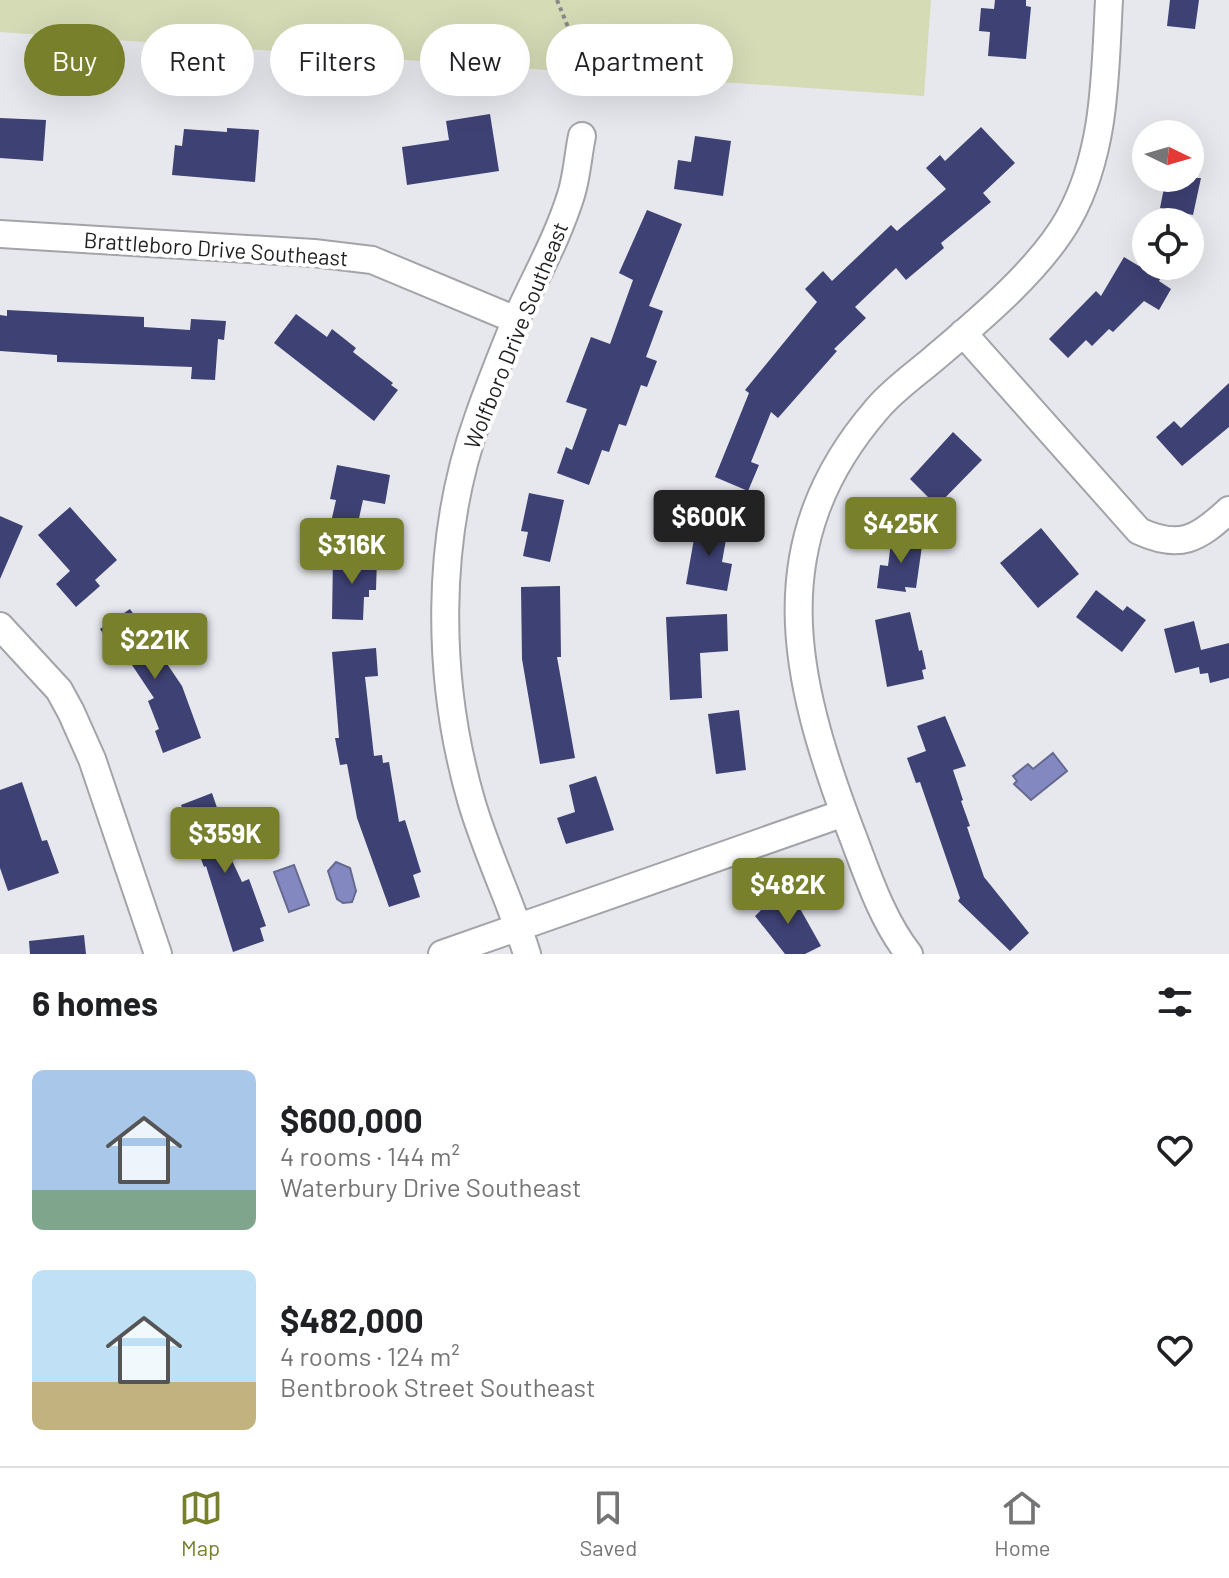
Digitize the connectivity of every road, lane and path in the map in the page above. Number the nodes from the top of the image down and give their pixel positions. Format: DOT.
graph roads {
  1 [pos="557,0"];
  2 [pos="1109,0"];
  3 [pos="567,24"];
  4 [pos="582,136"];
  5 [pos="0,234"];
  6 [pos="516,320"];
  7 [pos="963,333"];
  8 [pos="1229,510"];
  9 [pos="0,626"];
  10 [pos="844,813"];
  11 [pos="519,926"];
  12 [pos="158,954"];
  13 [pos="442,954"];
  14 [pos="527,954"];
  15 [pos="909,954"];
  1 -- 3 [label="path"];
  2 -- 7 [label="street"];
  4 -- 6 [label="street, Wolfboro Drive Southeast"];
  5 -- 6 [label="street, Brattleboro Drive Southeast"];
  6 -- 11 [label="street, Wolfboro Drive Southeast"];
  7 -- 8 [label="street"];
  7 -- 10 [label="street"];
  9 -- 12 [label="street"];
  10 -- 11 [label="street"];
  10 -- 15 [label="street"];
  11 -- 13 [label="street"];
  11 -- 14 [label="street, Wolfboro Drive Southeast"];
}
